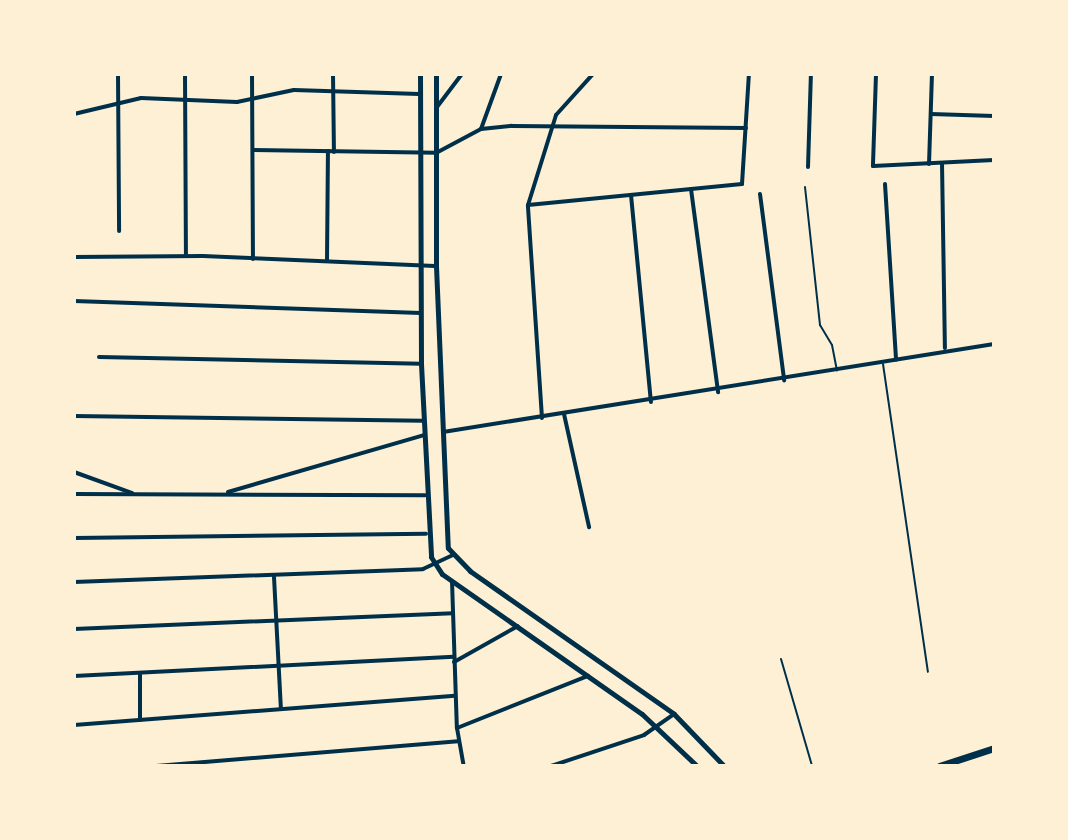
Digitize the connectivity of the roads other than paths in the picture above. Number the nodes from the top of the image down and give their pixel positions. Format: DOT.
graph roads {
  1 [pos="118,74"];
  2 [pos="185,74"];
  3 [pos="252,74"];
  4 [pos="333,74"];
  5 [pos="420,74"];
  6 [pos="436,74"];
  7 [pos="462,74"];
  8 [pos="501,74"];
  9 [pos="593,74"];
  10 [pos="749,74"];
  11 [pos="811,74"];
  12 [pos="876,74"];
  13 [pos="932,74"];
  14 [pos="334,92"];
  15 [pos="420,94"];
  16 [pos="253,99"];
  17 [pos="185,100"];
  18 [pos="119,105"];
  19 [pos="436,109"];
  20 [pos="74,114"];
  21 [pos="931,114"];
  22 [pos="994,116"];
  23 [pos="550,126"];
  24 [pos="746,128"];
  25 [pos="481,129"];
  26 [pos="254,150"];
  27 [pos="331,152"];
  28 [pos="420,153"];
  29 [pos="436,153"];
  30 [pos="994,160"];
  31 [pos="942,163"];
  32 [pos="929,164"];
  33 [pos="808,167"];
  34 [pos="885,184"];
  35 [pos="805,187"];
  36 [pos="691,189"];
  37 [pos="760,194"];
  38 [pos="631,195"];
  39 [pos="528,205"];
  40 [pos="119,231"];
  41 [pos="186,255"];
  42 [pos="74,257"];
  43 [pos="253,259"];
  44 [pos="327,262"];
  45 [pos="420,265"];
  46 [pos="436,266"];
  47 [pos="74,301"];
  48 [pos="421,313"];
  49 [pos="994,344"];
  50 [pos="945,348"];
  51 [pos="99,357"];
  52 [pos="896,360"];
  53 [pos="883,363"];
  54 [pos="421,364"];
  55 [pos="837,371"];
  56 [pos="784,380"];
  57 [pos="718,392"];
  58 [pos="651,402"];
  59 [pos="564,414"];
  60 [pos="74,416"];
  61 [pos="542,418"];
  62 [pos="423,421"];
  63 [pos="441,433"];
  64 [pos="424,435"];
  65 [pos="74,472"];
  66 [pos="74,494"];
  67 [pos="135,494"];
  68 [pos="222,494"];
  69 [pos="425,495"];
  70 [pos="589,527"];
  71 [pos="426,534"];
  72 [pos="74,538"];
  73 [pos="453,555"];
  74 [pos="435,567"];
  75 [pos="274,577"];
  76 [pos="452,581"];
  77 [pos="74,582"];
  78 [pos="453,613"];
  79 [pos="276,620"];
  80 [pos="518,626"];
  81 [pos="74,629"];
  82 [pos="454,659"];
  83 [pos="781,659"];
  84 [pos="278,666"];
  85 [pos="928,672"];
  86 [pos="140,673"];
  87 [pos="74,676"];
  88 [pos="588,676"];
  89 [pos="455,696"];
  90 [pos="281,709"];
  91 [pos="674,714"];
  92 [pos="140,720"];
  93 [pos="74,725"];
  94 [pos="658,727"];
  95 [pos="457,728"];
  96 [pos="458,741"];
  97 [pos="994,748"];
  98 [pos="983,751"];
  99 [pos="994,754"];
  100 [pos="156,766"];
  101 [pos="464,766"];
  102 [pos="551,766"];
  103 [pos="697,766"];
  104 [pos="724,766"];
  105 [pos="812,766"];
  106 [pos="939,766"];
  1 -- 18 [label="street"];
  2 -- 17 [label="street"];
  3 -- 16 [label="street"];
  4 -- 14 [label="street"];
  5 -- 15 [label="street"];
  6 -- 19 [label="street"];
  7 -- 19 [label="street"];
  8 -- 25 [label="street"];
  9 -- 23 [label="street"];
  10 -- 24 [label="street"];
  11 -- 33 [label="street"];
  12 -- 32 [label="street"];
  13 -- 21 [label="street"];
  14 -- 15 [label="street"];
  14 -- 16 [label="street"];
  14 -- 27 [label="street"];
  15 -- 28 [label="street"];
  16 -- 17 [label="street"];
  16 -- 26 [label="street"];
  17 -- 18 [label="street"];
  17 -- 41 [label="street"];
  18 -- 20 [label="street"];
  18 -- 40 [label="street"];
  19 -- 29 [label="street"];
  21 -- 22 [label="street"];
  21 -- 32 [label="street"];
  23 -- 24 [label="street"];
  23 -- 25 [label="street"];
  23 -- 39 [label="street"];
  24 -- 36 [label="street"];
  25 -- 29 [label="street"];
  26 -- 27 [label="street"];
  26 -- 43 [label="street"];
  27 -- 28 [label="street"];
  27 -- 44 [label="street"];
  28 -- 29 [label="street"];
  28 -- 45 [label="street"];
  29 -- 46 [label="street"];
  30 -- 31 [label="street"];
  31 -- 32 [label="street"];
  31 -- 50 [label="street"];
  34 -- 52 [label="street"];
  35 -- 55 [label="lane"];
  36 -- 38 [label="street"];
  36 -- 57 [label="street"];
  37 -- 56 [label="street"];
  38 -- 39 [label="street"];
  38 -- 58 [label="street"];
  39 -- 61 [label="street"];
  41 -- 42 [label="street"];
  41 -- 43 [label="street"];
  43 -- 44 [label="street"];
  44 -- 45 [label="street"];
  45 -- 46 [label="street"];
  45 -- 48 [label="street"];
  46 -- 63 [label="street"];
  47 -- 48 [label="street"];
  48 -- 54 [label="street"];
  49 -- 50 [label="street"];
  50 -- 52 [label="street"];
  51 -- 54 [label="street"];
  52 -- 53 [label="street"];
  53 -- 55 [label="street"];
  53 -- 85 [label="lane"];
  54 -- 62 [label="street"];
  55 -- 56 [label="street"];
  56 -- 57 [label="street"];
  57 -- 58 [label="street"];
  58 -- 59 [label="street"];
  59 -- 61 [label="street"];
  59 -- 70 [label="street"];
  60 -- 62 [label="street"];
  61 -- 63 [label="street"];
  62 -- 64 [label="street"];
  63 -- 73 [label="street"];
  64 -- 68 [label="street"];
  64 -- 69 [label="street"];
  65 -- 67 [label="street"];
  66 -- 67 [label="street"];
  67 -- 68 [label="street"];
  68 -- 69 [label="street"];
  69 -- 71 [label="street"];
  71 -- 72 [label="street"];
  71 -- 74 [label="street"];
  73 -- 74 [label="street"];
  73 -- 91 [label="street"];
  74 -- 75 [label="street"];
  74 -- 76 [label="street"];
  75 -- 77 [label="street"];
  75 -- 79 [label="street"];
  76 -- 78 [label="street"];
  76 -- 80 [label="street"];
  78 -- 79 [label="street"];
  78 -- 82 [label="street"];
  79 -- 81 [label="street"];
  79 -- 84 [label="street"];
  80 -- 82 [label="street"];
  80 -- 88 [label="street"];
  82 -- 84 [label="street"];
  82 -- 89 [label="street"];
  83 -- 105 [label="lane"];
  84 -- 86 [label="street"];
  84 -- 90 [label="street"];
  86 -- 87 [label="street"];
  86 -- 92 [label="street"];
  88 -- 94 [label="street"];
  88 -- 95 [label="street"];
  89 -- 90 [label="street"];
  89 -- 95 [label="street"];
  90 -- 92 [label="street"];
  91 -- 94 [label="street"];
  91 -- 104 [label="street"];
  92 -- 93 [label="street"];
  94 -- 102 [label="street"];
  94 -- 103 [label="street"];
  95 -- 96 [label="street"];
  96 -- 100 [label="street"];
  96 -- 101 [label="street"];
  97 -- 98 [label="main road"];
  98 -- 99 [label="main road"];
  98 -- 106 [label="main road"];
}
